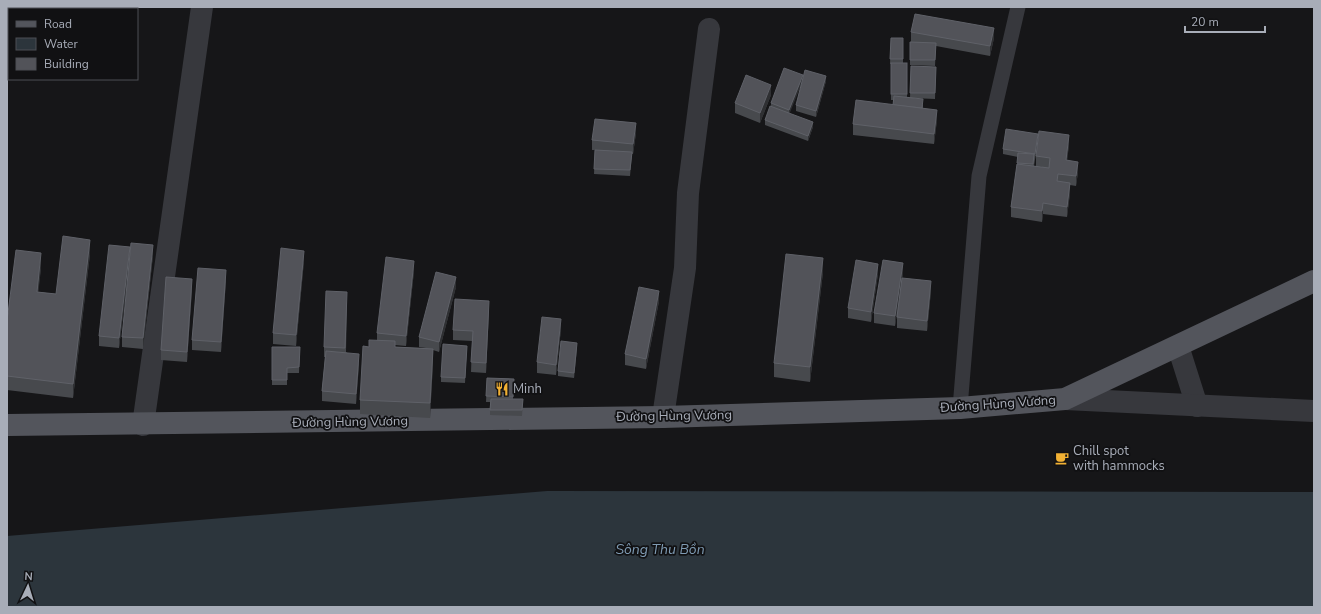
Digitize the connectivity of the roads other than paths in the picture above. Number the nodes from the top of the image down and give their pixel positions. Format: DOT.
graph roads {
  1 [pos="202,7"];
  2 [pos="1018,7"];
  3 [pos="709,29"];
  4 [pos="1314,281"];
  5 [pos="1178,346"];
  6 [pos="1065,399"];
  7 [pos="1198,406"];
  8 [pos="960,408"];
  9 [pos="1314,411"];
  10 [pos="663,417"];
  11 [pos="143,424"];
  12 [pos="7,425"];
  1 -- 11 [label="street"];
  2 -- 8 [label="lane"];
  3 -- 10 [label="street"];
  4 -- 5 [label="main road, Đường Hùng Vương"];
  5 -- 6 [label="main road, Đường Hùng Vương"];
  5 -- 7 [label="street"];
  6 -- 7 [label="street"];
  6 -- 8 [label="main road, Đường Hùng Vương"];
  7 -- 9 [label="street"];
  8 -- 10 [label="main road, Đường Hùng Vương"];
  10 -- 11 [label="main road, Đường Hùng Vương"];
  11 -- 12 [label="main road, Đường Hùng Vương"];
}
